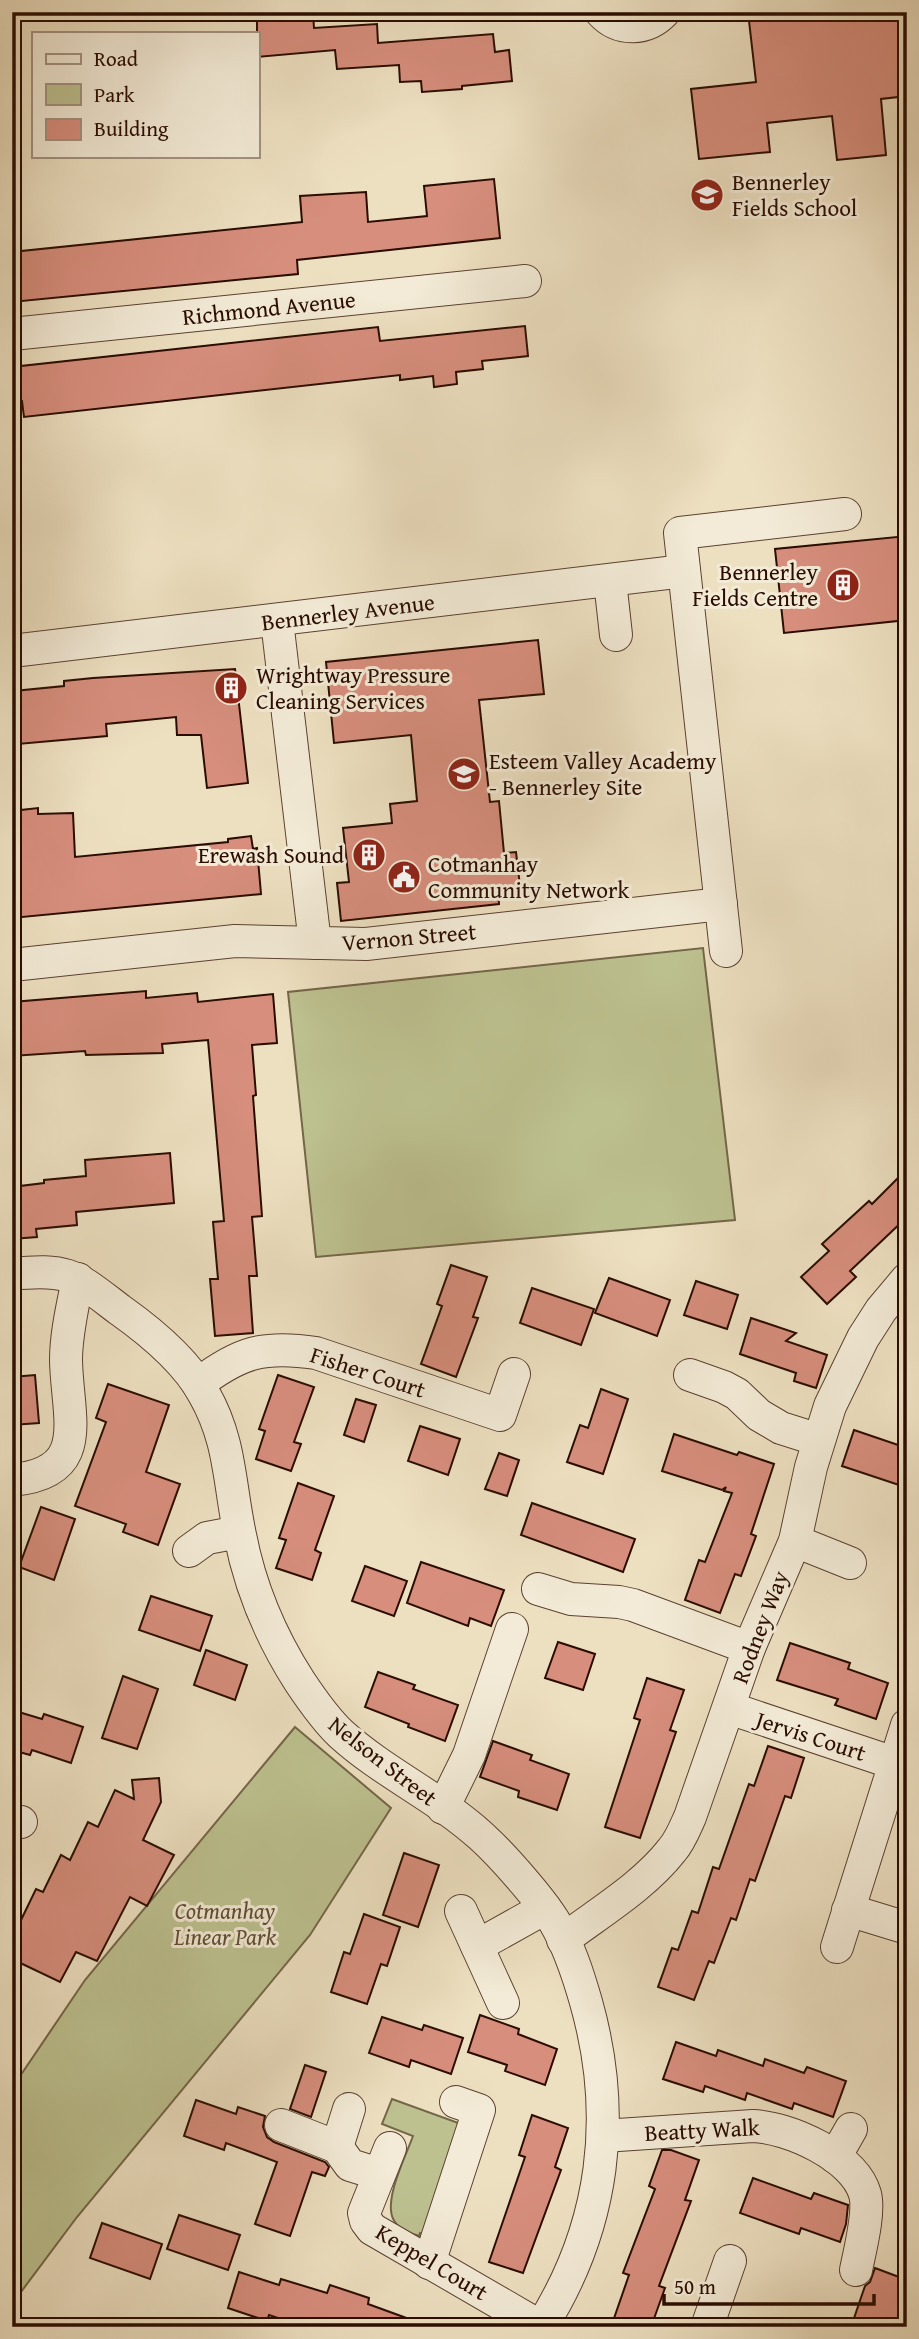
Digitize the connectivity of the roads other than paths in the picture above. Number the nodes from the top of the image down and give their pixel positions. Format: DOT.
graph roads {
  1 [pos="601,12"];
  2 [pos="664,12"];
  3 [pos="525,281"];
  4 [pos="12,334"];
  5 [pos="845,514"];
  6 [pos="684,571"];
  7 [pos="610,581"];
  8 [pos="277,621"];
  9 [pos="616,635"];
  10 [pos="12,652"];
  11 [pos="721,904"];
  12 [pos="315,943"];
  13 [pos="726,951"];
  14 [pos="12,965"];
  15 [pos="12,1274"];
  16 [pos="78,1279"];
  17 [pos="907,1279"];
  18 [pos="514,1374"];
  19 [pos="687,1375"];
  20 [pos="198,1384"];
  21 [pos="819,1440"];
  22 [pos="12,1480"];
  23 [pos="239,1532"];
  24 [pos="794,1541"];
  25 [pos="189,1551"];
  26 [pos="850,1563"];
  27 [pos="538,1589"];
  28 [pos="512,1629"];
  29 [pos="749,1648"];
  30 [pos="729,1708"];
  31 [pos="907,1725"];
  32 [pos="894,1763"];
  33 [pos="443,1808"];
  34 [pos="545,1908"];
  35 [pos="848,1910"];
  36 [pos="461,1911"];
  37 [pos="907,1928"];
  38 [pos="564,1940"];
  39 [pos="477,1946"];
  40 [pos="836,1947"];
  41 [pos="503,2003"];
  42 [pos="456,2102"];
  43 [pos="349,2109"];
  44 [pos="281,2125"];
  45 [pos="851,2129"];
  46 [pos="603,2136"];
  47 [pos="835,2157"];
  48 [pos="364,2159"];
  49 [pos="730,2261"];
  50 [pos="429,2263"];
  51 [pos="856,2270"];
  52 [pos="711,2315"];
  53 [pos="541,2327"];
  1 -- 2 [label="street"];
  3 -- 4 [label="street, Richmond Avenue"];
  5 -- 6 [label="street"];
  6 -- 7 [label="street, Bennerley Avenue"];
  6 -- 11 [label="street"];
  7 -- 8 [label="street, Bennerley Avenue"];
  7 -- 9 [label="street"];
  8 -- 10 [label="street, Bennerley Avenue"];
  8 -- 12 [label="street"];
  11 -- 12 [label="street, Vernon Street"];
  11 -- 13 [label="street"];
  12 -- 14 [label="street, Vernon Street"];
  15 -- 16 [label="street, Nelson Street"];
  16 -- 20 [label="street, Nelson Street"];
  16 -- 22 [label="street"];
  17 -- 21 [label="street, Rodney Way"];
  18 -- 20 [label="street, Fisher Court"];
  19 -- 21 [label="street"];
  20 -- 23 [label="street, Nelson Street"];
  21 -- 24 [label="street, Rodney Way"];
  23 -- 25 [label="street"];
  23 -- 33 [label="street, Nelson Street"];
  24 -- 26 [label="street"];
  24 -- 29 [label="street, Rodney Way"];
  27 -- 29 [label="street"];
  28 -- 33 [label="street"];
  29 -- 30 [label="street, Rodney Way"];
  30 -- 32 [label="street, Jervis Court"];
  30 -- 38 [label="street, Rodney Way"];
  31 -- 32 [label="street, Jervis Court"];
  32 -- 35 [label="street, Jervis Court"];
  33 -- 34 [label="street, Nelson Street"];
  34 -- 38 [label="street, Nelson Street"];
  34 -- 39 [label="street"];
  35 -- 37 [label="street"];
  35 -- 40 [label="street, Jervis Court"];
  36 -- 39 [label="street"];
  38 -- 46 [label="street, Nelson Street"];
  39 -- 41 [label="street"];
  42 -- 50 [label="street"];
  43 -- 48 [label="street"];
  44 -- 48 [label="street"];
  45 -- 47 [label="street"];
  46 -- 47 [label="street, Beatty Walk"];
  46 -- 53 [label="street, Nelson Street"];
  47 -- 51 [label="street, Beatty Walk"];
  48 -- 50 [label="street, Keppel Court"];
  49 -- 52 [label="street"];
  50 -- 53 [label="street, Keppel Court"];
}
